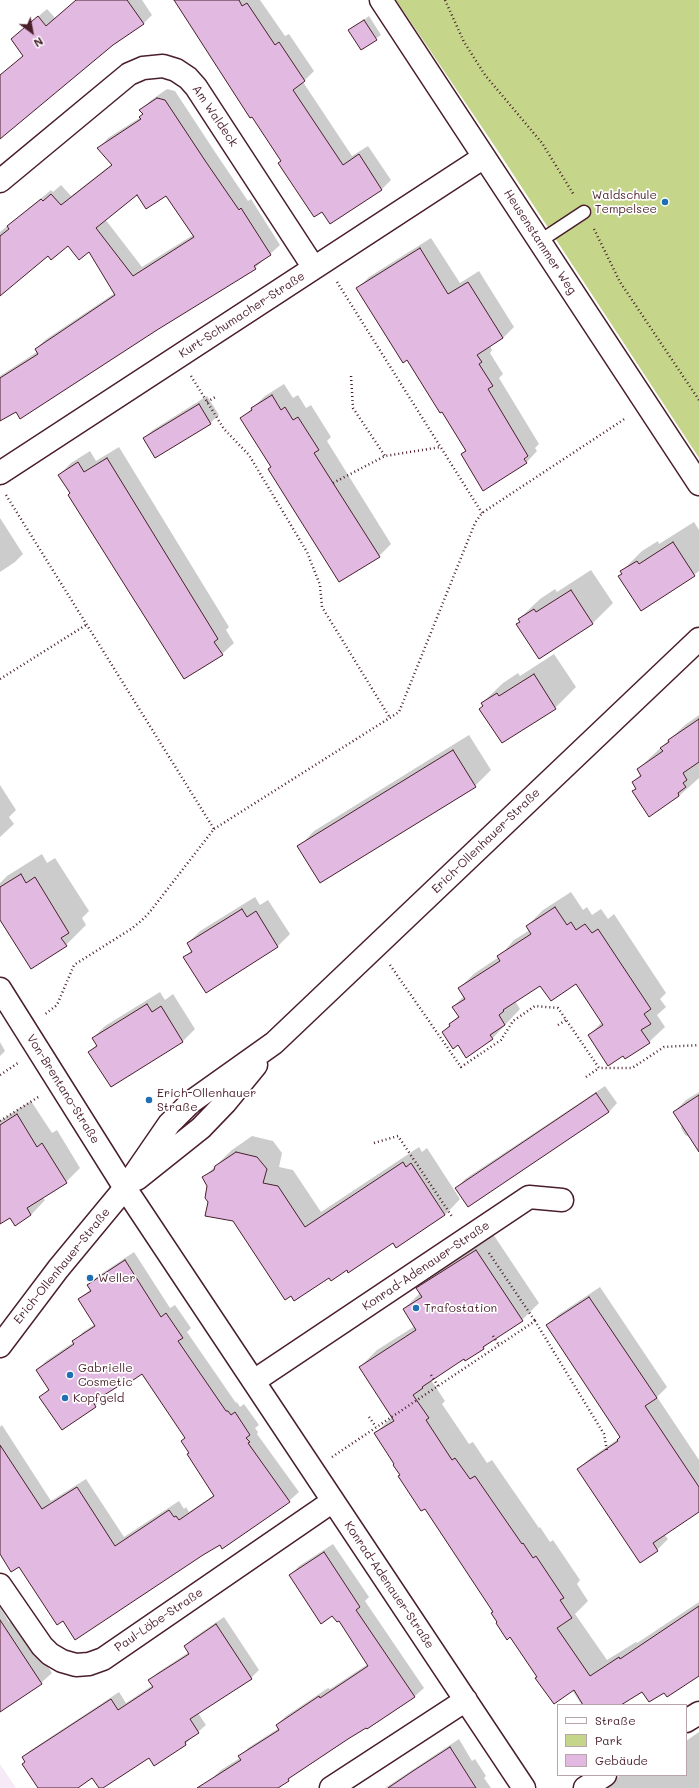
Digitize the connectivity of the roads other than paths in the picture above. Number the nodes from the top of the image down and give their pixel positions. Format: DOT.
graph roads {
  1 [pos="380,0"];
  2 [pos="484,157"];
  3 [pos="0,181"];
  4 [pos="584,212"];
  5 [pos="540,241"];
  6 [pos="319,265"];
  7 [pos="2,483"];
  8 [pos="699,484"];
  9 [pos="699,639"];
  10 [pos="0,989"];
  11 [pos="125,1188"];
  12 [pos="562,1200"];
  13 [pos="0,1346"];
  14 [pos="254,1381"];
  15 [pos="333,1501"];
  16 [pos="0,1585"];
  17 [pos="466,1700"];
  18 [pos="699,1713"];
  19 [pos="687,1720"];
  20 [pos="603,1776"];
  21 [pos="332,1788"];
  22 [pos="524,1788"];
  23 [pos="585,1788"];
  1 -- 2 [label="street, Heusenstammer Weg"];
  2 -- 5 [label="street, Heusenstammer Weg"];
  2 -- 6 [label="street, Kurt-Schumacher-Straße"];
  3 -- 6 [label="street, Am Waldeck"];
  4 -- 5 [label="lane"];
  5 -- 8 [label="street, Heusenstammer Weg"];
  6 -- 7 [label="street, Kurt-Schumacher-Straße"];
  9 -- 11 [label="street, Erich-Ollenhauer-Straße"];
  10 -- 11 [label="street, Von-Brentano-Straße"];
  11 -- 13 [label="street, Erich-Ollenhauer-Straße"];
  11 -- 14 [label="street, Konrad-Adenauer-Straße"];
  12 -- 14 [label="street, Konrad-Adenauer-Straße"];
  14 -- 15 [label="street, Konrad-Adenauer-Straße"];
  15 -- 16 [label="street, Paul-Löbe-Straße"];
  15 -- 17 [label="street, Konrad-Adenauer-Straße"];
  17 -- 21 [label="street"];
  17 -- 22 [label="street, Konrad-Adenauer-Straße"];
  18 -- 19 [label="street"];
  20 -- 23 [label="street"];
}
